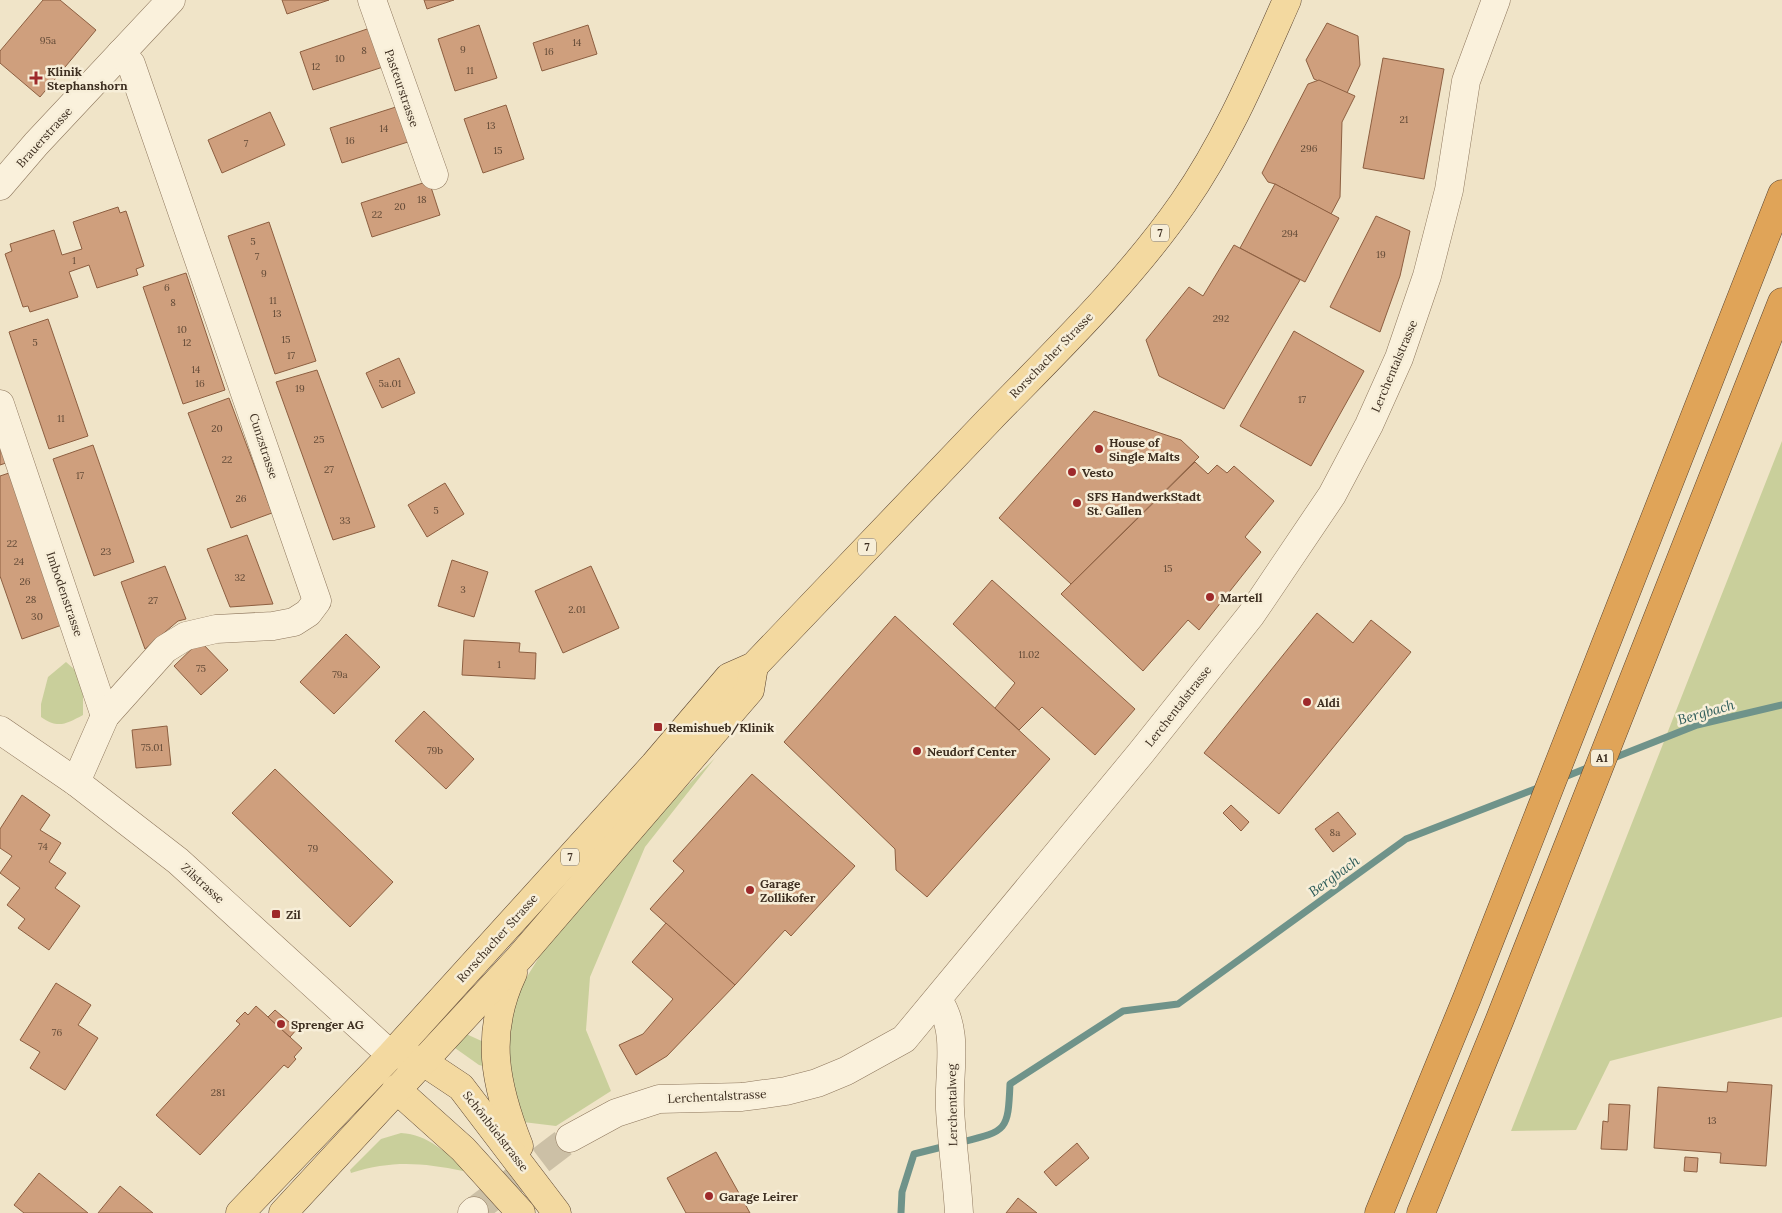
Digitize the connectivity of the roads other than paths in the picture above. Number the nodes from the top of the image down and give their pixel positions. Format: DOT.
graph roads {
  1 [pos="171,0"];
  2 [pos="372,0"];
  3 [pos="1287,0"];
  4 [pos="1496,0"];
  5 [pos="121,53"];
  6 [pos="434,176"];
  7 [pos="0,186"];
  8 [pos="1782,194"];
  9 [pos="1782,302"];
  10 [pos="0,404"];
  11 [pos="754,666"];
  12 [pos="105,716"];
  13 [pos="0,730"];
  14 [pos="76,782"];
  15 [pos="520,957"];
  16 [pos="938,1000"];
  17 [pos="391,1055"];
  18 [pos="422,1061"];
  19 [pos="396,1089"];
  20 [pos="570,1138"];
  21 [pos="532,1177"];
  22 [pos="240,1213"];
  23 [pos="283,1213"];
  24 [pos="521,1213"];
  25 [pos="557,1213"];
  26 [pos="959,1213"];
  27 [pos="1379,1213"];
  28 [pos="1421,1213"];
  1 -- 5 [label="street, Brauerstrasse"];
  2 -- 6 [label="street, Pasteurstrasse"];
  3 -- 11 [label="main road, Rorschacher Strasse / 7"];
  4 -- 16 [label="street, Lerchentalstrasse"];
  5 -- 7 [label="street, Brauerstrasse"];
  5 -- 12 [label="street, Cunzstrasse"];
  8 -- 27 [label="highway"];
  9 -- 28 [label="highway, A1"];
  10 -- 12 [label="street, Imbodenstrasse"];
  11 -- 15 [label="main road, 7"];
  11 -- 17 [label="main road, Rorschacher Strasse / 7"];
  12 -- 14 [label="street"];
  13 -- 14 [label="street, Zilstrasse"];
  14 -- 17 [label="street, Zilstrasse"];
  15 -- 18 [label="main road, 7"];
  15 -- 21 [label="main road"];
  16 -- 20 [label="street, Lerchentalstrasse"];
  16 -- 26 [label="street, Lerchentalweg"];
  17 -- 18 [label="main road"];
  17 -- 19 [label="main road"];
  17 -- 22 [label="main road, Rorschacher Strasse / 7"];
  18 -- 19 [label="main road, 7"];
  18 -- 21 [label="main road, Schönbüelstrasse"];
  19 -- 23 [label="main road, 7"];
  19 -- 24 [label="main road"];
  21 -- 25 [label="main road, Schönbüelstrasse"];
}
